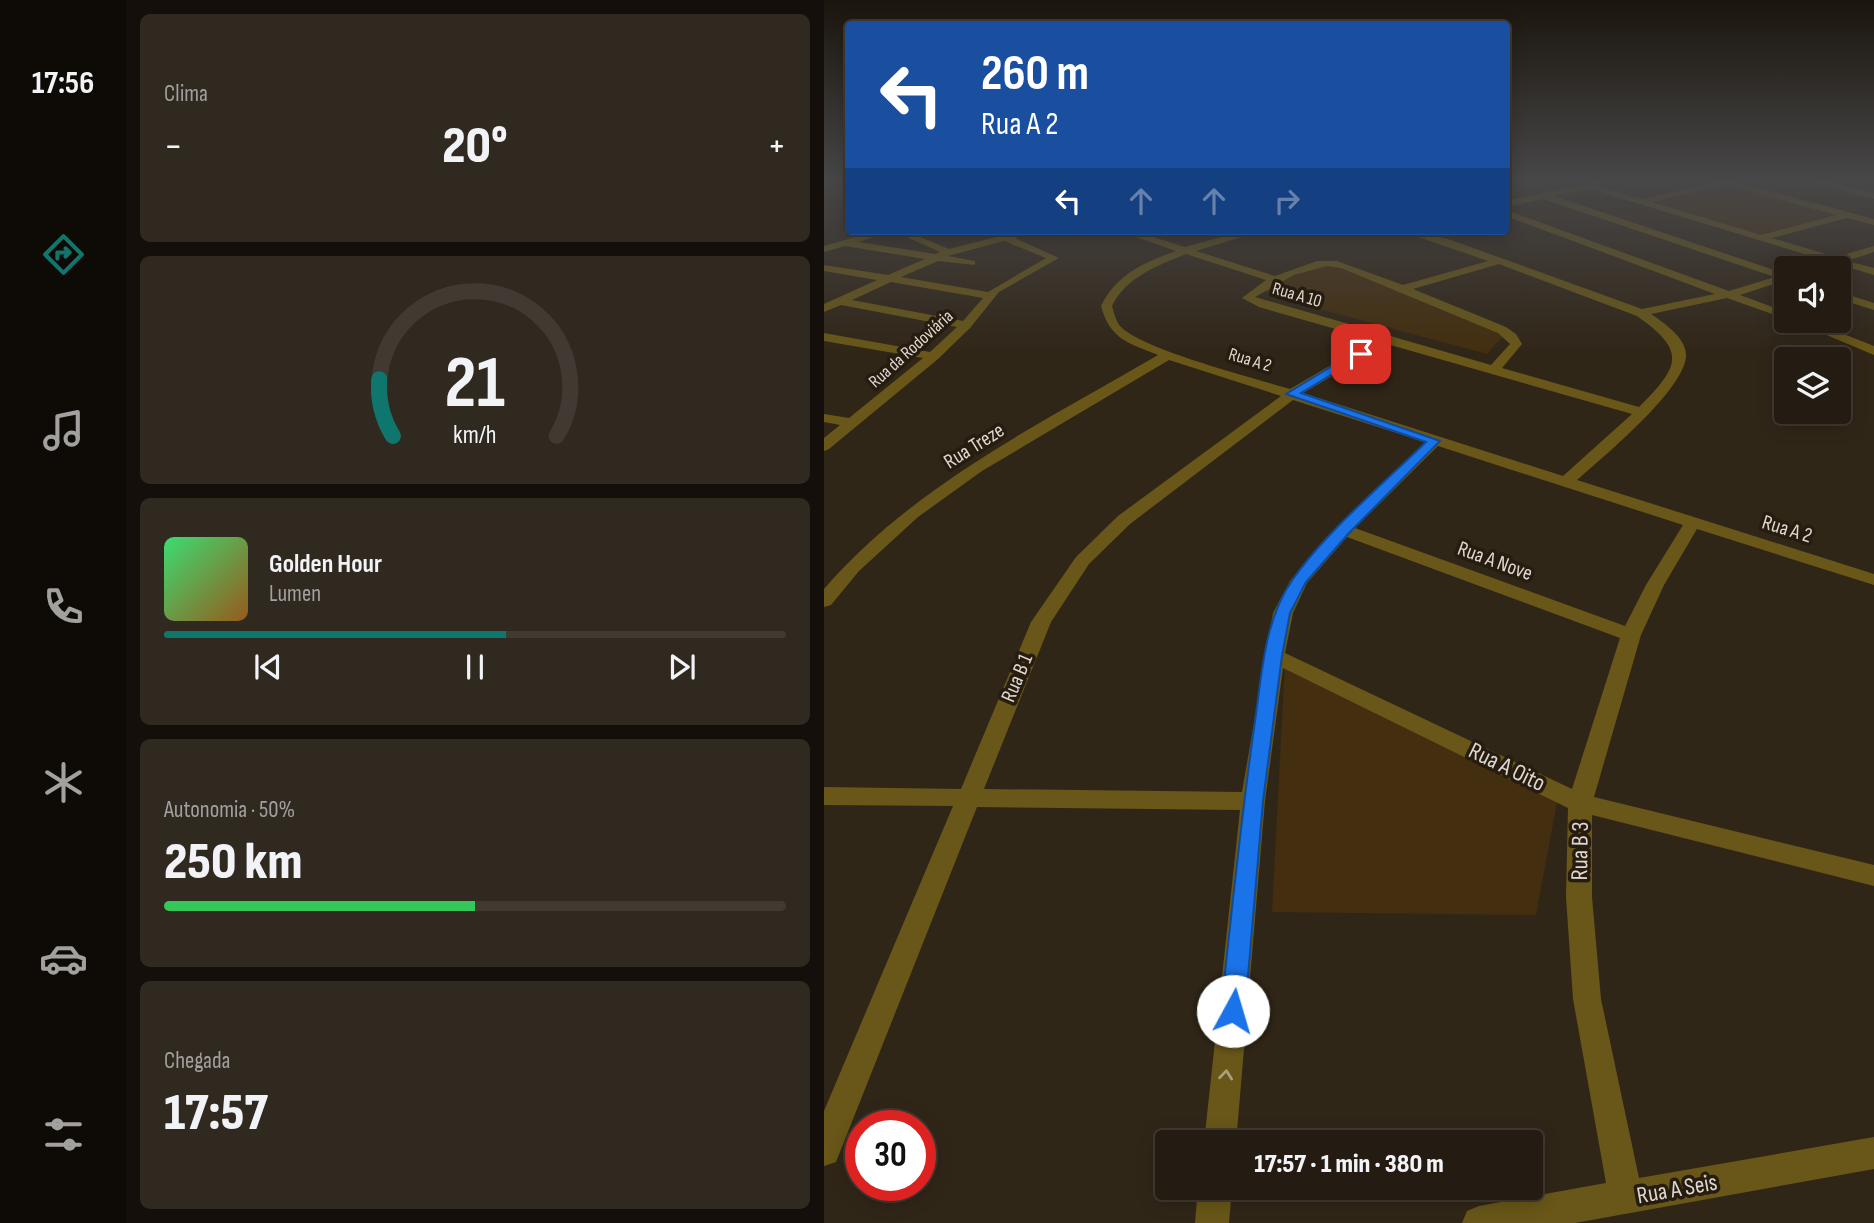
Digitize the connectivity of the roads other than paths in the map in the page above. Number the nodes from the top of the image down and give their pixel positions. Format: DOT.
graph roads {
  1 [pos="862,238"];
  2 [pos="915,238"];
  3 [pos="1003,238"];
  4 [pos="1010,238"];
  5 [pos="1144,238"];
  6 [pos="1232,238"];
  7 [pos="1428,238"];
  8 [pos="1576,238"];
  9 [pos="1670,238"];
  10 [pos="1759,238"];
  11 [pos="845,243"];
  12 [pos="824,249"];
  13 [pos="1874,249"];
  14 [pos="949,252"];
  15 [pos="1184,252"];
  16 [pos="1818,256"];
  17 [pos="1851,256"];
  18 [pos="935,258"];
  19 [pos="1498,261"];
  20 [pos="1851,266"];
  21 [pos="824,268"];
  22 [pos="1874,272"];
  23 [pos="1774,273"];
  24 [pos="888,279"];
  25 [pos="1277,280"];
  26 [pos="1774,281"];
  27 [pos="1402,289"];
  28 [pos="1731,294"];
  29 [pos="988,295"];
  30 [pos="824,298"];
  31 [pos="1851,299"];
  32 [pos="841,301"];
  33 [pos="1874,307"];
  34 [pos="824,308"];
  35 [pos="1774,311"];
  36 [pos="1641,313"];
  37 [pos="966,324"];
  38 [pos="1829,333"];
  39 [pos="824,337"];
  40 [pos="1384,340"];
  41 [pos="1874,351"];
  42 [pos="1168,355"];
  43 [pos="933,356"];
  44 [pos="1494,370"];
  45 [pos="1292,394"];
  46 [pos="1642,412"];
  47 [pos="824,418"];
  48 [pos="852,423"];
  49 [pos="1434,441"];
  50 [pos="824,446"];
  51 [pos="1567,481"];
  52 [pos="1692,523"];
  53 [pos="1344,530"];
  54 [pos="1874,580"];
  55 [pos="824,601"];
  56 [pos="1631,635"];
  57 [pos="1274,656"];
  58 [pos="824,796"];
  59 [pos="970,797"];
  60 [pos="1253,801"];
  61 [pos="1580,803"];
  62 [pos="1874,876"];
  63 [pos="1221,1130"];
  64 [pos="824,1150"];
  65 [pos="1874,1153"];
  66 [pos="1626,1199"];
  67 [pos="1214,1200"];
  68 [pos="1212,1223"];
  69 [pos="1479,1223"];
  1 -- 11 [label="street"];
  2 -- 14 [label="street"];
  3 -- 14 [label="street"];
  4 -- 29 [label="street, Rua da Rodoviária"];
  5 -- 15 [label="street"];
  6 -- 15 [label="street, Rua A 2"];
  7 -- 19 [label="street"];
  8 -- 28 [label="street"];
  9 -- 23 [label="street"];
  10 -- 16 [label="street"];
  11 -- 12 [label="street"];
  11 -- 18 [label="street"];
  13 -- 17 [label="street"];
  14 -- 18 [label="street"];
  14 -- 18 [label="street"];
  15 -- 25 [label="street"];
  15 -- 42 [label="street, Rua A 2"];
  18 -- 24 [label="street"];
  19 -- 27 [label="street"];
  19 -- 36 [label="street"];
  20 -- 22 [label="street"];
  21 -- 24 [label="street"];
  24 -- 29 [label="street"];
  24 -- 32 [label="street"];
  25 -- 27 [label="street, Rua A 10"];
  25 -- 40 [label="street, Rua A 10"];
  26 -- 28 [label="street"];
  27 -- 44 [label="street, Rua A 10"];
  28 -- 35 [label="street"];
  28 -- 36 [label="street"];
  29 -- 37 [label="street, Rua da Rodoviária"];
  30 -- 32 [label="street"];
  31 -- 33 [label="street"];
  32 -- 34 [label="street"];
  32 -- 37 [label="street"];
  36 -- 46 [label="street"];
  37 -- 43 [label="street, Rua da Rodoviária"];
  38 -- 41 [label="street"];
  39 -- 43 [label="street"];
  40 -- 44 [label="street, Rua A 10"];
  40 -- 45 [label="street, Rua B 1"];
  42 -- 45 [label="street, Rua A 2"];
  42 -- 55 [label="street, Rua Treze"];
  43 -- 48 [label="street, Rua da Rodoviária"];
  44 -- 46 [label="street, Rua A 10"];
  45 -- 49 [label="street, Rua A 2"];
  45 -- 59 [label="street, Rua B 1"];
  46 -- 51 [label="street"];
  47 -- 48 [label="street"];
  48 -- 50 [label="street, Rua da Rodoviária"];
  49 -- 51 [label="street, Rua A 2"];
  49 -- 53 [label="street"];
  51 -- 52 [label="street, Rua A 2"];
  52 -- 54 [label="street, Rua A 2"];
  52 -- 56 [label="street, Rua B 3"];
  53 -- 56 [label="street, Rua A Nove"];
  53 -- 57 [label="street"];
  56 -- 61 [label="street, Rua B 3"];
  57 -- 60 [label="street"];
  57 -- 61 [label="street, Rua A Oito"];
  58 -- 59 [label="street"];
  59 -- 60 [label="street"];
  59 -- 64 [label="street, Rua B 1"];
  63 -- 60 [label="street, one-way"];
  61 -- 62 [label="street, Rua A Oito"];
  61 -- 66 [label="street, Rua B 3"];
  65 -- 66 [label="street, Rua A Seis"];
  66 -- 69 [label="street, Rua A Seis"];
  67 -- 68 [label="street"];
}
